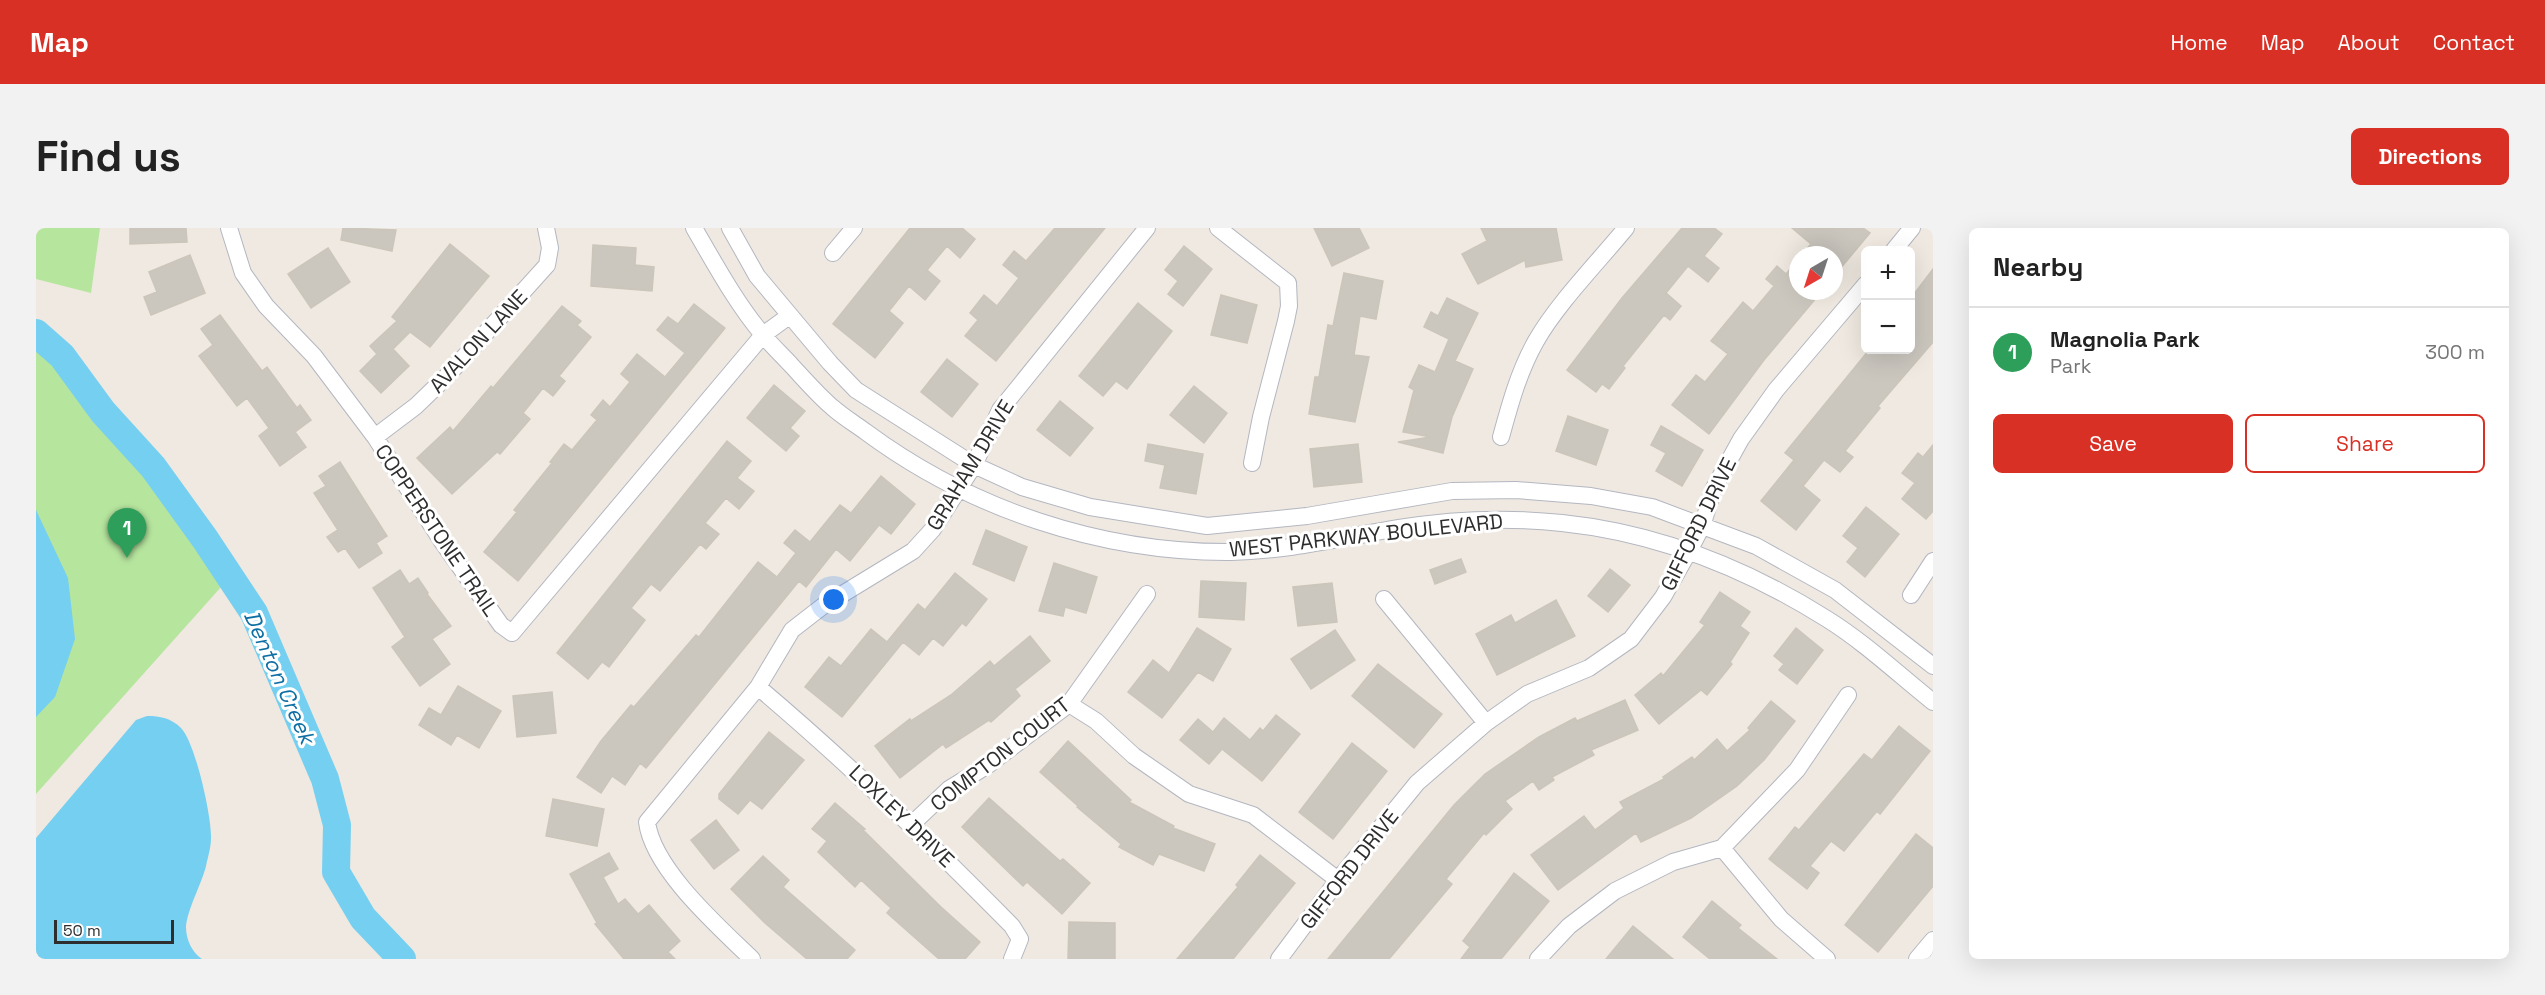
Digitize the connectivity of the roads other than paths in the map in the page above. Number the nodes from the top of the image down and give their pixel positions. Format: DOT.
graph roads {
  1 [pos="229,228"];
  2 [pos="546,228"];
  3 [pos="694,228"];
  4 [pos="730,228"];
  5 [pos="854,228"];
  6 [pos="1146,228"];
  7 [pos="1218,228"];
  8 [pos="1626,228"];
  9 [pos="1912,228"];
  10 [pos="1897,246"];
  11 [pos="833,253"];
  12 [pos="1861,290"];
  13 [pos="789,316"];
  14 [pos="763,335"];
  15 [pos="375,437"];
  16 [pos="1501,437"];
  17 [pos="1252,463"];
  18 [pos="974,465"];
  19 [pos="958,489"];
  20 [pos="1702,526"];
  21 [pos="1689,551"];
  22 [pos="1933,561"];
  23 [pos="1147,594"];
  24 [pos="1911,595"];
  25 [pos="1384,599"];
  26 [pos="1933,666"];
  27 [pos="758,687"];
  28 [pos="1848,695"];
  29 [pos="1933,702"];
  30 [pos="1069,704"];
  31 [pos="1486,723"];
  32 [pos="912,824"];
  33 [pos="1722,848"];
  34 [pos="1338,880"];
  35 [pos="1933,940"];
  36 [pos="1282,958"];
  37 [pos="752,959"];
  38 [pos="1012,959"];
  39 [pos="1538,959"];
  40 [pos="1827,959"];
  41 [pos="1917,959"];
  1 -- 15 [label="street, COPPERSTONE TRAIL"];
  2 -- 15 [label="street, AVALON LANE"];
  3 -- 14 [label="street, WEST PARKWAY BOULEVARD"];
  4 -- 13 [label="street, WEST PARKWAY BOULEVARD"];
  5 -- 11 [label="street"];
  6 -- 18 [label="street, GRAHAM DRIVE"];
  7 -- 17 [label="street"];
  8 -- 16 [label="street"];
  9 -- 10 [label="street"];
  12 -- 20 [label="street, GIFFORD DRIVE"];
  13 -- 14 [label="street, COPPERSTONE TRAIL"];
  13 -- 18 [label="street, WEST PARKWAY BOULEVARD"];
  14 -- 15 [label="street, COPPERSTONE TRAIL"];
  14 -- 19 [label="street, WEST PARKWAY BOULEVARD"];
  18 -- 19 [label="street, GRAHAM DRIVE"];
  18 -- 20 [label="street, WEST PARKWAY BOULEVARD"];
  19 -- 21 [label="street, WEST PARKWAY BOULEVARD"];
  19 -- 27 [label="street, GRAHAM DRIVE"];
  20 -- 21 [label="street, GIFFORD DRIVE"];
  20 -- 26 [label="street, WEST PARKWAY BOULEVARD"];
  21 -- 29 [label="street, WEST PARKWAY BOULEVARD"];
  21 -- 31 [label="street, GIFFORD DRIVE"];
  22 -- 24 [label="street"];
  23 -- 30 [label="street, COMPTON COURT"];
  25 -- 31 [label="street"];
  27 -- 32 [label="street, LOXLEY DRIVE"];
  27 -- 37 [label="street, GRAHAM DRIVE"];
  28 -- 33 [label="street"];
  30 -- 32 [label="street, COMPTON COURT"];
  30 -- 34 [label="street"];
  31 -- 34 [label="street, GIFFORD DRIVE"];
  32 -- 38 [label="street, LOXLEY DRIVE"];
  33 -- 39 [label="street"];
  33 -- 40 [label="street"];
  34 -- 36 [label="street, GIFFORD DRIVE"];
  35 -- 41 [label="street"];
}
